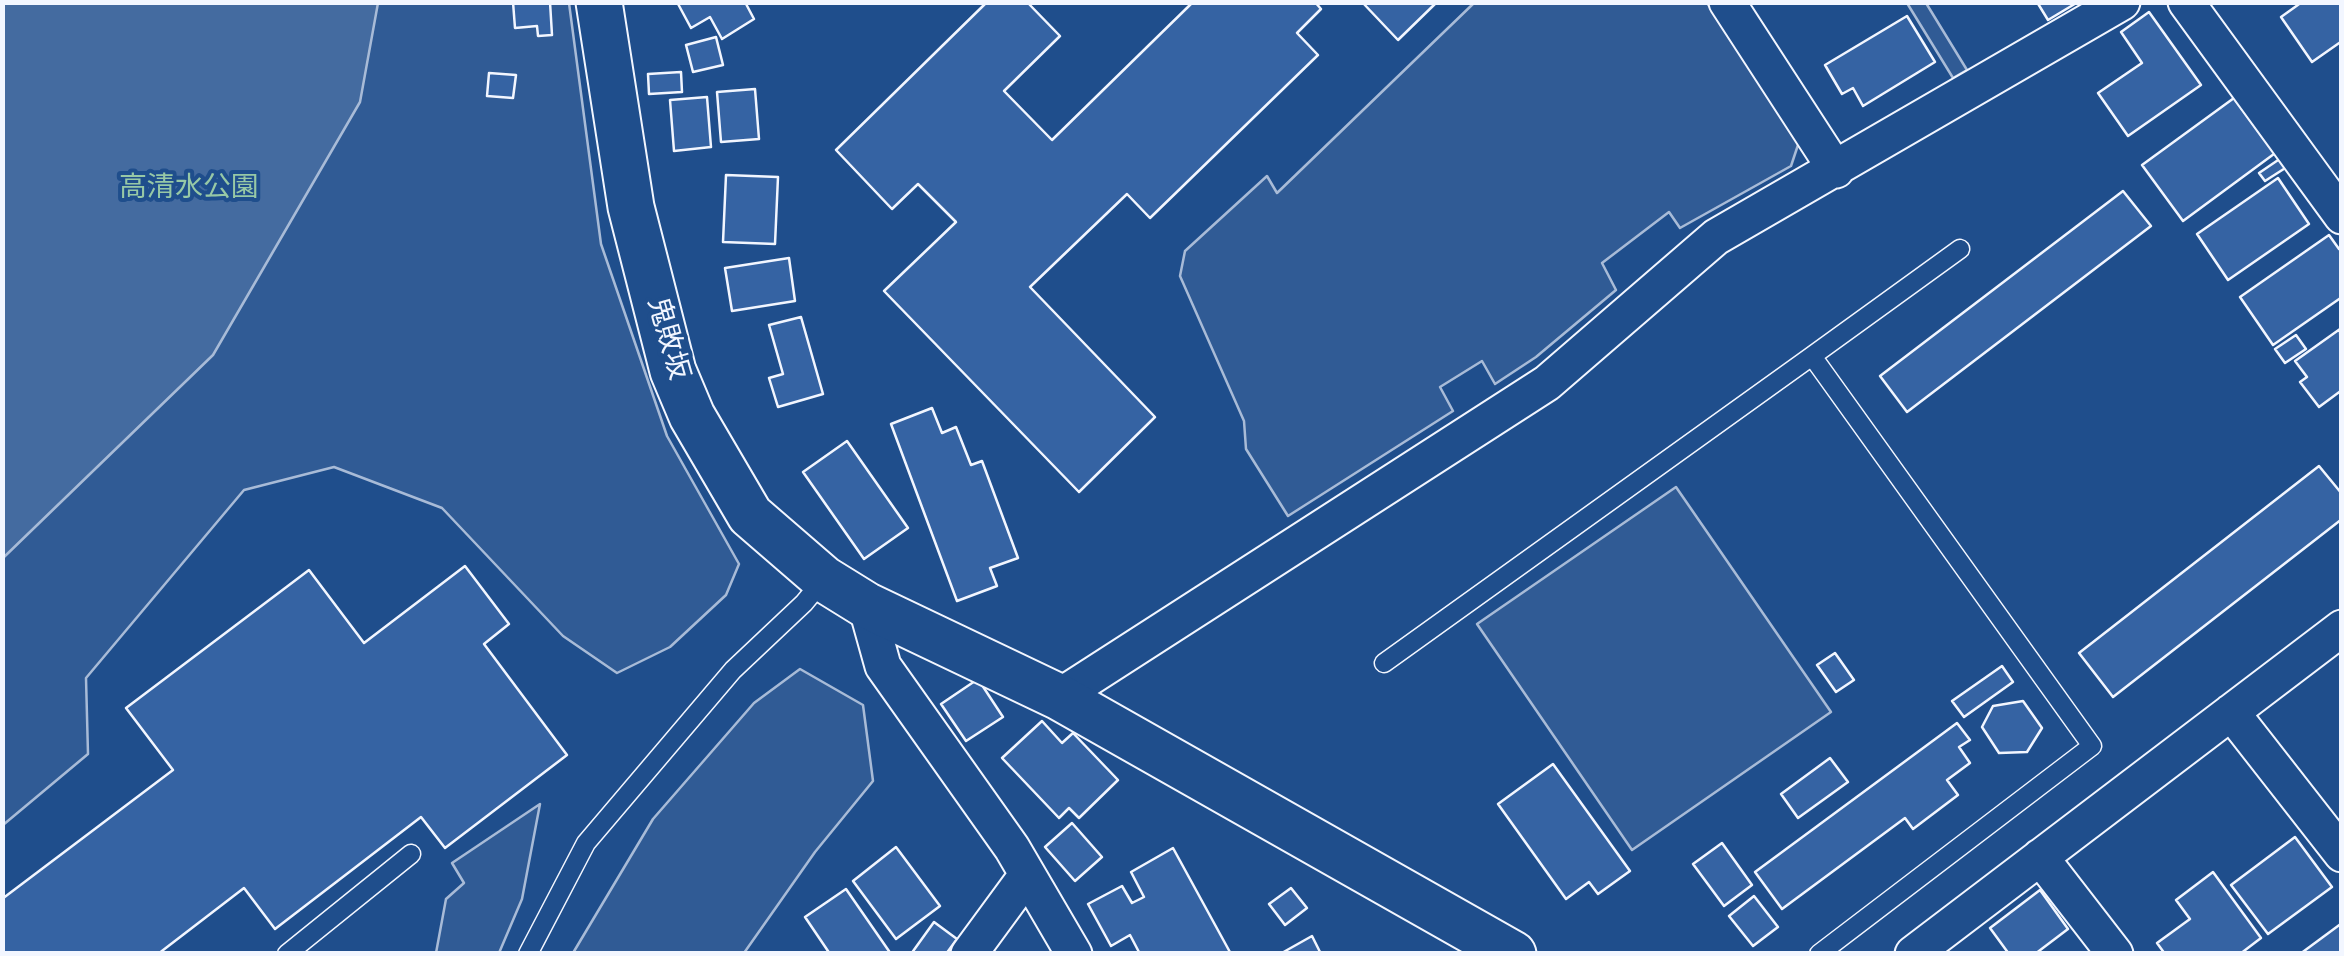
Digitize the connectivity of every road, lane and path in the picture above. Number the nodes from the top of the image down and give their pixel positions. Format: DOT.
graph roads {
  1 [pos="600,2"];
  2 [pos="1727,2"];
  3 [pos="2122,2"];
  4 [pos="2186,2"];
  5 [pos="1836,170"];
  6 [pos="2342,216"];
  7 [pos="1960,250"];
  8 [pos="1812,356"];
  9 [pos="824,579"];
  10 [pos="866,605"];
  11 [pos="2342,628"];
  12 [pos="1384,663"];
  13 [pos="1059,697"];
  14 [pos="2230,712"];
  15 [pos="411,854"];
  16 [pos="2342,854"];
  17 [pos="2040,857"];
  18 [pos="1027,874"];
  19 [pos="287,954"];
  20 [pos="528,954"];
  21 [pos="969,954"];
  22 [pos="1074,954"];
  23 [pos="1514,954"];
  24 [pos="1819,954"];
  25 [pos="1913,954"];
  26 [pos="2114,954"];
  1 -- 9 [label="street, 鬼敗坂"];
  2 -- 5 [label="street"];
  3 -- 5 [label="street"];
  4 -- 6 [label="street"];
  5 -- 13 [label="street"];
  7 -- 8 [label="lane"];
  8 -- 12 [label="lane"];
  8 -- 24 [label="lane"];
  9 -- 10 [label="street, 鬼敗坂"];
  9 -- 20 [label="lane"];
  10 -- 13 [label="street, 鬼敗坂"];
  10 -- 18 [label="street"];
  11 -- 14 [label="street"];
  13 -- 23 [label="street, 鬼敗坂"];
  14 -- 16 [label="street"];
  14 -- 17 [label="street"];
  15 -- 19 [label="lane"];
  17 -- 25 [label="street"];
  17 -- 26 [label="street"];
  18 -- 21 [label="street"];
  18 -- 22 [label="street"];
}
